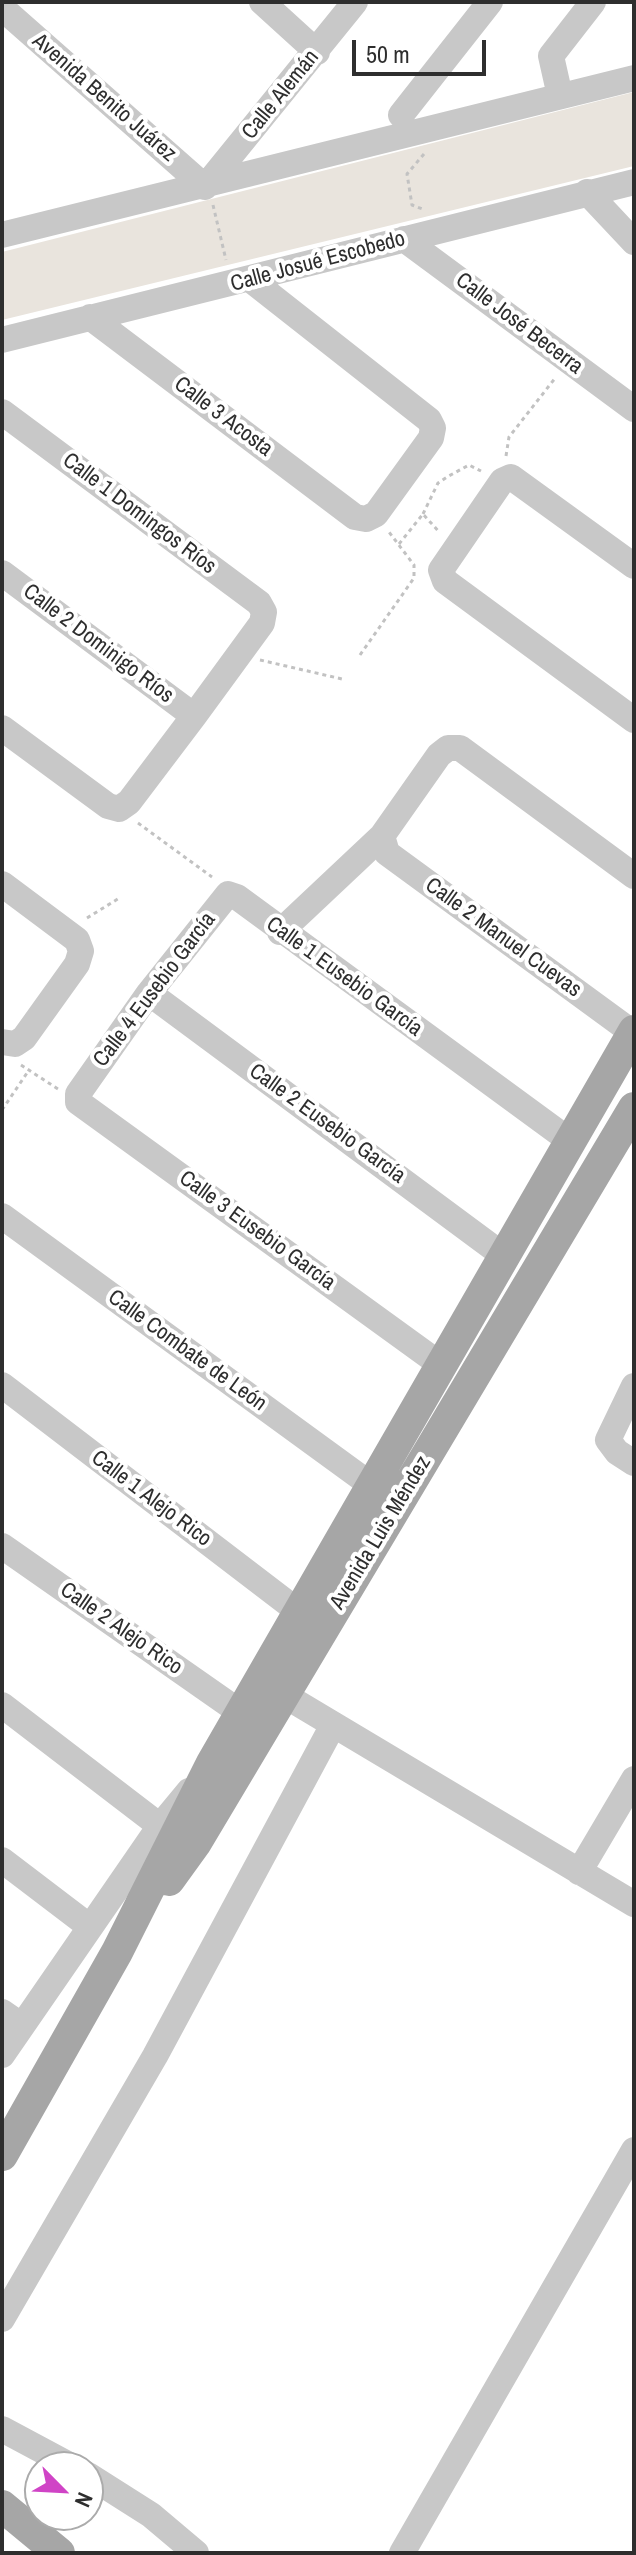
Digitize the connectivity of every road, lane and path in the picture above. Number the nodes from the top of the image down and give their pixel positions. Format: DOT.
graph roads {
  1 [pos="262,2"];
  2 [pos="355,2"];
  3 [pos="490,2"];
  4 [pos="593,2"];
  5 [pos="2,8"];
  6 [pos="317,52"];
  7 [pos="634,78"];
  8 [pos="560,96"];
  9 [pos="401,115"];
  10 [pos="427,152"];
  11 [pos="634,182"];
  12 [pos="205,187"];
  13 [pos="587,192"];
  14 [pos="439,211"];
  15 [pos="2,235"];
  16 [pos="404,239"];
  17 [pos="634,242"];
  18 [pos="242,283"];
  19 [pos="90,317"];
  20 [pos="2,340"];
  21 [pos="569,361"];
  22 [pos="634,409"];
  23 [pos="2,412"];
  24 [pos="509,482"];
  25 [pos="423,514"];
  26 [pos="364,517"];
  27 [pos="399,544"];
  28 [pos="453,549"];
  29 [pos="634,566"];
  30 [pos="2,573"];
  31 [pos="242,650"];
  32 [pos="360,655"];
  33 [pos="342,679"];
  34 [pos="194,716"];
  35 [pos="634,720"];
  36 [pos="2,728"];
  37 [pos="124,805"];
  38 [pos="382,836"];
  39 [pos="634,876"];
  40 [pos="2,884"];
  41 [pos="121,897"];
  42 [pos="237,897"];
  43 [pos="280,932"];
  44 [pos="71,936"];
  45 [pos="149,993"];
  46 [pos="633,1032"];
  47 [pos="3,1042"];
  48 [pos="29,1070"];
  49 [pos="78,1098"];
  50 [pos="634,1108"];
  51 [pos="2,1110"];
  52 [pos="570,1141"];
  53 [pos="2,1216"];
  54 [pos="504,1256"];
  55 [pos="441,1365"];
  56 [pos="2,1385"];
  57 [pos="634,1386"];
  58 [pos="634,1463"];
  59 [pos="371,1485"];
  60 [pos="2,1546"];
  61 [pos="299,1612"];
  62 [pos="284,1695"];
  63 [pos="2,1705"];
  64 [pos="241,1713"];
  65 [pos="333,1725"];
  66 [pos="212,1763"];
  67 [pos="634,1779"];
  68 [pos="160,1826"];
  69 [pos="2,1860"];
  70 [pos="579,1872"];
  71 [pos="634,1904"];
  72 [pos="90,1927"];
  73 [pos="117,1952"];
  74 [pos="12,2019"];
  75 [pos="2,2055"];
  76 [pos="634,2150"];
  77 [pos="4,2151"];
  78 [pos="2,2319"];
  79 [pos="2,2429"];
  80 [pos="43,2451"];
  81 [pos="104,2485"];
  82 [pos="10,2513"];
  83 [pos="32,2553"];
  84 [pos="59,2553"];
  85 [pos="196,2553"];
  86 [pos="402,2553"];
  1 -- 6 [label="street"];
  2 -- 6 [label="street, Calle Alemán"];
  3 -- 9 [label="street"];
  4 -- 8 [label="street"];
  5 -- 12 [label="street, Avenida Benito Juárez"];
  6 -- 12 [label="street, Calle Alemán"];
  7 -- 8 [label="street"];
  8 -- 12 [label="street"];
  10 -- 14 [label="path"];
  11 -- 13 [label="street, Calle Josué Escobedo"];
  12 -- 15 [label="street"];
  12 -- 18 [label="path"];
  13 -- 16 [label="street, Calle Josué Escobedo"];
  13 -- 17 [label="street"];
  16 -- 18 [label="street, Calle Josué Escobedo"];
  16 -- 21 [label="street, Calle José Becerra"];
  18 -- 19 [label="street, Calle Josué Escobedo"];
  18 -- 26 [label="street"];
  19 -- 20 [label="street, Calle Josué Escobedo"];
  19 -- 26 [label="street, Calle 3 Acosta"];
  21 -- 22 [label="street, Calle José Becerra"];
  21 -- 24 [label="path"];
  23 -- 31 [label="street, Calle 1 Domingos Ríos"];
  24 -- 25 [label="path"];
  24 -- 28 [label="street"];
  24 -- 29 [label="street"];
  25 -- 27 [label="path"];
  25 -- 28 [label="path"];
  26 -- 27 [label="path"];
  27 -- 32 [label="path"];
  28 -- 35 [label="street"];
  30 -- 34 [label="street, Calle 2 Dominigo Ríos"];
  31 -- 33 [label="path"];
  31 -- 34 [label="street"];
  34 -- 37 [label="street"];
  36 -- 37 [label="street"];
  37 -- 42 [label="path"];
  38 -- 39 [label="street"];
  38 -- 43 [label="street"];
  38 -- 46 [label="street, Calle 2 Manuel Cuevas"];
  40 -- 44 [label="street"];
  41 -- 44 [label="path"];
  42 -- 43 [label="street, Calle 1 Eusebio García"];
  42 -- 45 [label="street, Calle 4 Eusebio García"];
  43 -- 52 [label="street, Calle 1 Eusebio García"];
  44 -- 47 [label="street"];
  45 -- 49 [label="street, Calle 4 Eusebio García"];
  45 -- 54 [label="street, Calle 2 Eusebio García"];
  46 -- 52 [label="main road, Avenida Luis Méndez"];
  47 -- 48 [label="path"];
  48 -- 49 [label="path"];
  48 -- 51 [label="path"];
  49 -- 55 [label="street, Calle 3 Eusebio García"];
  50 -- 62 [label="main road, Avenida Luis Méndez"];
  52 -- 54 [label="main road, Avenida Luis Méndez"];
  53 -- 59 [label="street, Calle Combate de León"];
  54 -- 55 [label="main road, Avenida Luis Méndez"];
  55 -- 59 [label="main road, Avenida Luis Méndez"];
  56 -- 61 [label="street, Calle 1 Alejo Rico"];
  57 -- 58 [label="street"];
  59 -- 61 [label="main road, Avenida Luis Méndez"];
  60 -- 64 [label="street, Calle 2 Alejo Rico"];
  61 -- 64 [label="main road, Avenida Luis Méndez"];
  62 -- 65 [label="street"];
  62 -- 73 [label="main road, Avenida Luis Méndez"];
  63 -- 68 [label="street"];
  64 -- 66 [label="main road, Avenida Luis Méndez"];
  65 -- 70 [label="street"];
  65 -- 78 [label="street"];
  66 -- 68 [label="street, Avenida Luis Méndez"];
  66 -- 73 [label="main road, Avenida Luis Méndez"];
  67 -- 70 [label="street"];
  68 -- 72 [label="street, Avenida Luis Méndez"];
  69 -- 72 [label="street"];
  70 -- 71 [label="street"];
  72 -- 74 [label="street, Avenida Luis Méndez"];
  73 -- 77 [label="main road, Avenida Luis Méndez"];
  74 -- 75 [label="street, Avenida Luis Méndez"];
  76 -- 86 [label="street"];
  79 -- 80 [label="street"];
  81 -- 85 [label="street"];
  82 -- 83 [label="main road"];
  82 -- 84 [label="main road"];
}
